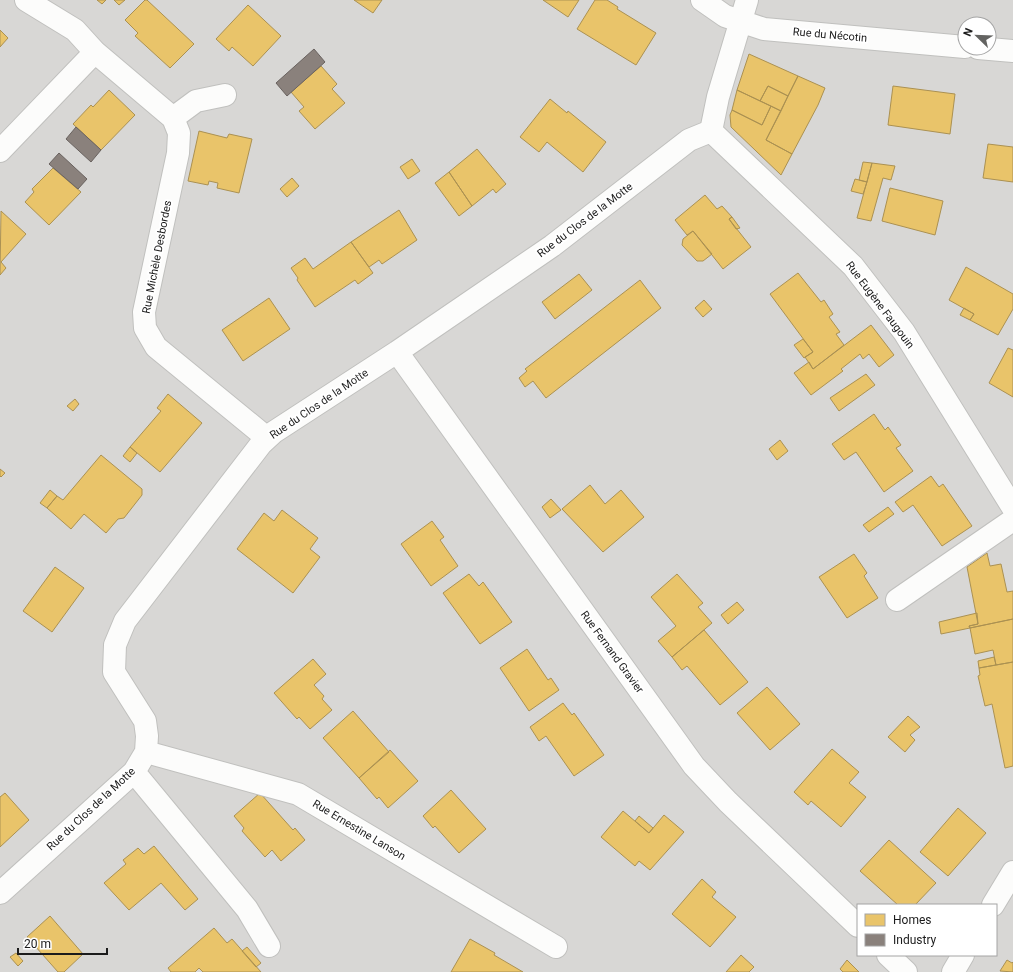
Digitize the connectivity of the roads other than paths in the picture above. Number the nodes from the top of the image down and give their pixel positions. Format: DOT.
graph roads {
  1 [pos="26,0"];
  2 [pos="702,0"];
  3 [pos="747,0"];
  4 [pos="741,22"];
  5 [pos="957,46"];
  6 [pos="997,50"];
  7 [pos="1013,51"];
  8 [pos="95,52"];
  9 [pos="225,95"];
  10 [pos="173,118"];
  11 [pos="712,131"];
  12 [pos="0,152"];
  13 [pos="397,352"];
  14 [pos="267,438"];
  15 [pos="1013,508"];
  16 [pos="1013,520"];
  17 [pos="897,600"];
  18 [pos="146,752"];
  19 [pos="134,772"];
  20 [pos="1013,872"];
  21 [pos="0,893"];
  22 [pos="994,904"];
  23 [pos="857,925"];
  24 [pos="269,946"];
  25 [pos="556,947"];
  26 [pos="889,956"];
  27 [pos="962,956"];
  28 [pos="906,972"];
  29 [pos="953,972"];
  1 -- 8 [label="street"];
  2 -- 4 [label="street, Rue du Nécotin"];
  3 -- 4 [label="street"];
  4 -- 5 [label="street, Rue du Nécotin"];
  4 -- 11 [label="street"];
  6 -- 7 [label="street"];
  8 -- 10 [label="street"];
  8 -- 12 [label="street"];
  9 -- 10 [label="street"];
  10 -- 14 [label="street, Rue Michèle Desbordes"];
  11 -- 13 [label="street, Rue du Clos de la Motte"];
  11 -- 15 [label="street, Rue Eugène Faugouin"];
  13 -- 14 [label="street, Rue du Clos de la Motte"];
  13 -- 23 [label="street, Rue Fernand Gravier"];
  14 -- 18 [label="street, Rue du Clos de la Motte"];
  16 -- 17 [label="street"];
  18 -- 19 [label="street, Rue du Clos de la Motte"];
  18 -- 25 [label="street, Rue Ernestine Lanson"];
  19 -- 21 [label="street, Rue du Clos de la Motte"];
  19 -- 24 [label="street"];
  20 -- 22 [label="street"];
  26 -- 28 [label="street"];
  27 -- 29 [label="street"];
}
